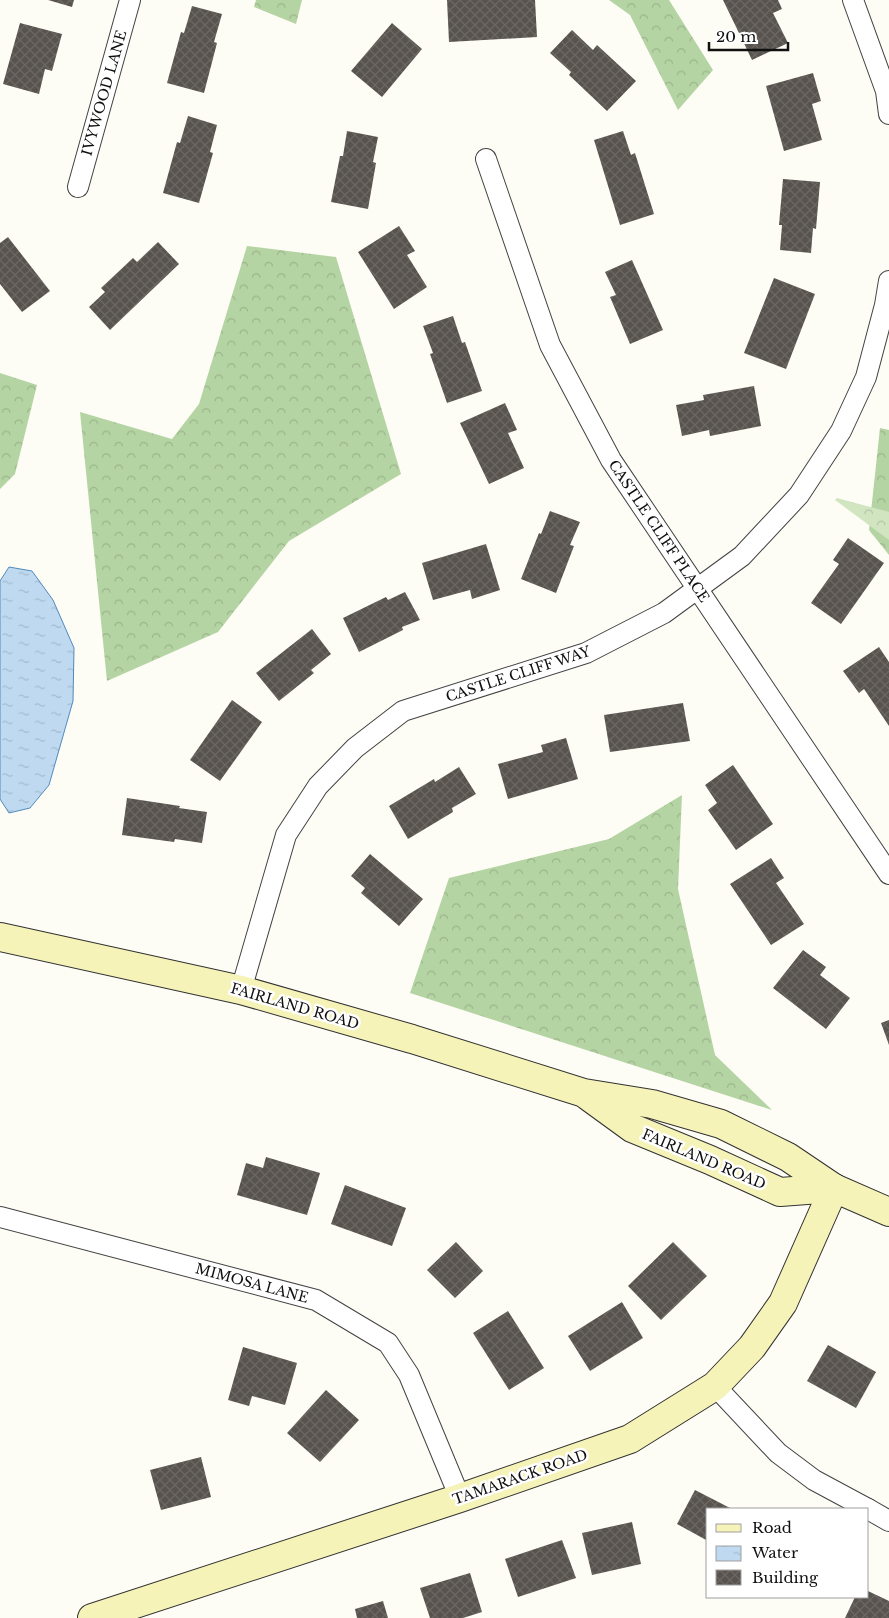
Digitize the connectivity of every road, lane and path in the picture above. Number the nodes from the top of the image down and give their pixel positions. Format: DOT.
graph roads {
  1 [pos="130,0"];
  2 [pos="853,0"];
  3 [pos="889,114"];
  4 [pos="486,159"];
  5 [pos="78,187"];
  6 [pos="889,281"];
  7 [pos="887,303"];
  8 [pos="698,589"];
  9 [pos="889,874"];
  10 [pos="0,937"];
  11 [pos="241,990"];
  12 [pos="584,1094"];
  13 [pos="834,1188"];
  14 [pos="889,1212"];
  15 [pos="0,1217"];
  16 [pos="715,1386"];
  17 [pos="460,1498"];
  18 [pos="866,1508"];
  19 [pos="869,1510"];
  20 [pos="889,1521"];
  21 [pos="92,1618"];
  1 -- 5 [label="street, IVYWOOD LANE"];
  2 -- 3 [label="street"];
  4 -- 8 [label="street, CASTLE CLIFF PLACE"];
  6 -- 7 [label="street, CASTLE CLIFF WAY"];
  7 -- 8 [label="street, CASTLE CLIFF WAY"];
  8 -- 9 [label="street, CASTLE CLIFF PLACE"];
  8 -- 11 [label="street, CASTLE CLIFF WAY"];
  10 -- 11 [label="main road, FAIRLAND ROAD"];
  11 -- 12 [label="main road, FAIRLAND ROAD"];
  12 -- 13 [label="main road, FAIRLAND ROAD"];
  12 -- 13 [label="main road, FAIRLAND ROAD"];
  13 -- 14 [label="main road, FAIRLAND ROAD"];
  13 -- 16 [label="main road, TAMARACK ROAD"];
  15 -- 17 [label="street, MIMOSA LANE"];
  16 -- 17 [label="main road, TAMARACK ROAD"];
  16 -- 18 [label="street"];
  17 -- 21 [label="main road, TAMARACK ROAD"];
  19 -- 20 [label="street"];
}
